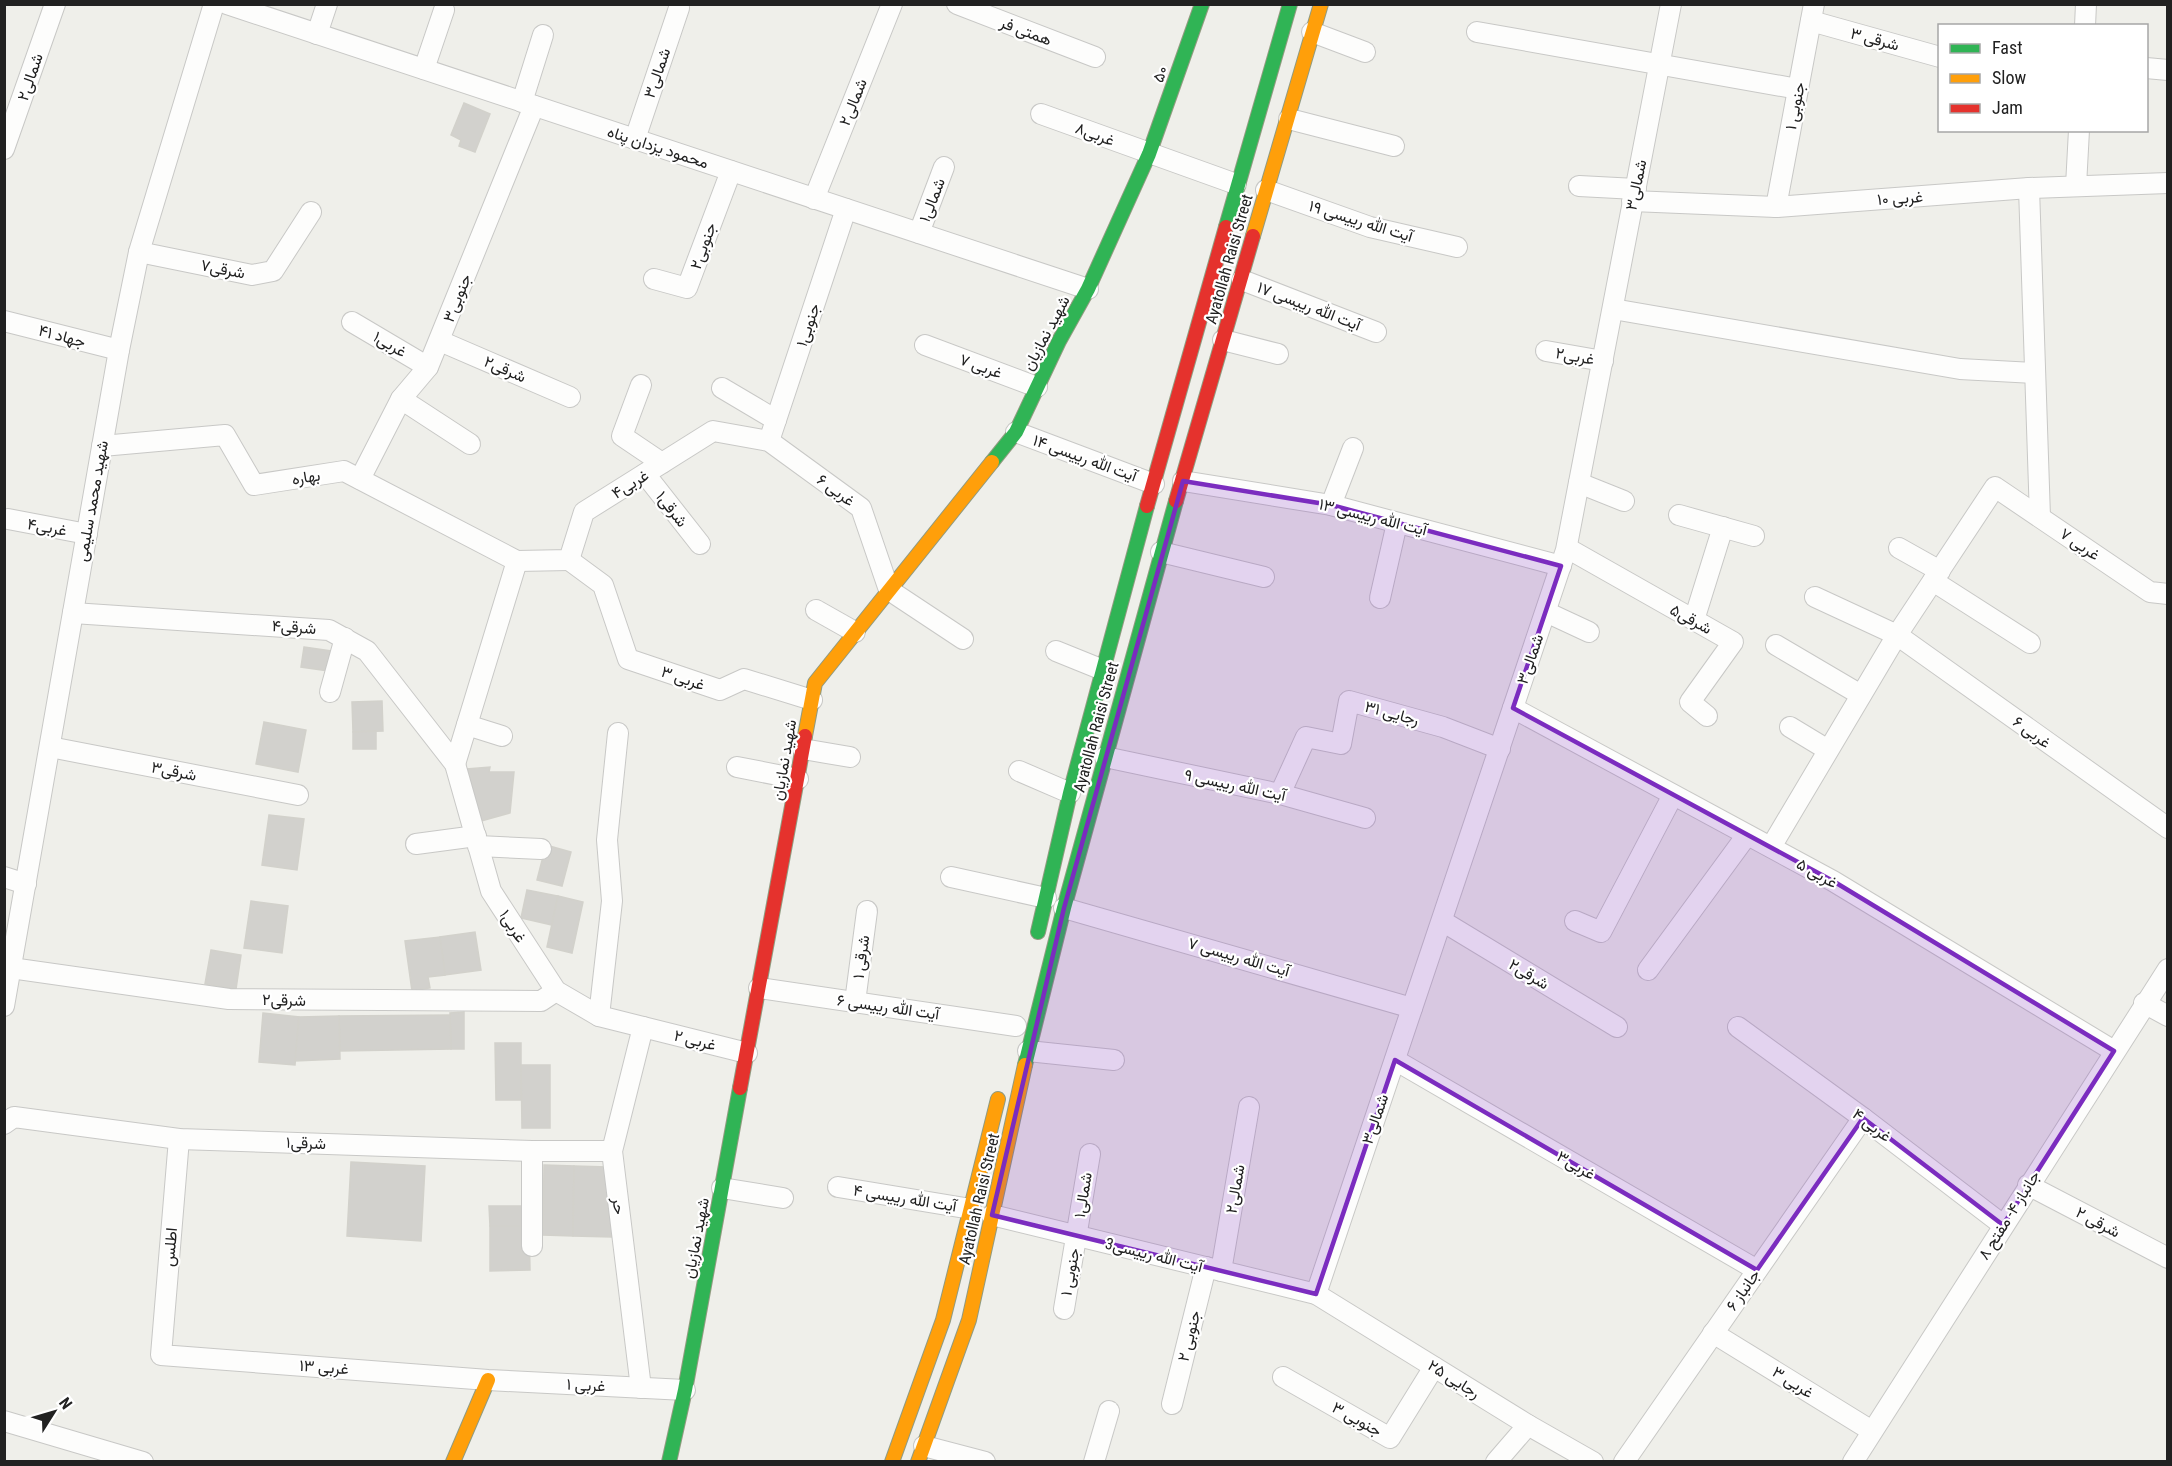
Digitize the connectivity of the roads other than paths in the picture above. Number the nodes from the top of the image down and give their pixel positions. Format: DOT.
graph roads {
  1 [pos="55,4"];
  2 [pos="214,4"];
  3 [pos="227,4"];
  4 [pos="327,4"];
  5 [pos="892,4"];
  6 [pos="957,4"];
  7 [pos="1202,4"];
  8 [pos="1321,4"];
  9 [pos="1671,4"];
  10 [pos="2086,4"];
  11 [pos="1290,5"];
  12 [pos="679,8"];
  13 [pos="444,10"];
  14 [pos="1812,13"];
  15 [pos="2085,24"];
  16 [pos="1312,32"];
  17 [pos="1477,32"];
  18 [pos="317,34"];
  19 [pos="543,35"];
  20 [pos="1365,52"];
  21 [pos="1938,56"];
  22 [pos="1095,57"];
  23 [pos="1660,64"];
  24 [pos="2148,68"];
  25 [pos="424,69"];
  26 [pos="2168,70"];
  27 [pos="1798,89"];
  28 [pos="528,104"];
  29 [pos="1041,114"];
  30 [pos="1289,119"];
  31 [pos="2079,132"];
  32 [pos="635,139"];
  33 [pos="1394,146"];
  34 [pos="4,148"];
  35 [pos="1149,154"];
  36 [pos="944,167"];
  37 [pos="730,171"];
  38 [pos="2168,183"];
  39 [pos="1236,184"];
  40 [pos="1579,186"];
  41 [pos="2076,186"];
  42 [pos="2029,188"];
  43 [pos="1266,190"];
  44 [pos="1634,195"];
  45 [pos="814,199"];
  46 [pos="1776,207"];
  47 [pos="846,209"];
  48 [pos="311,213"];
  49 [pos="919,233"];
  50 [pos="1457,247"];
  51 [pos="139,252"];
  52 [pos="654,279"];
  53 [pos="1242,280"];
  54 [pos="1088,289"];
  55 [pos="1613,309"];
  56 [pos="4,321"];
  57 [pos="352,322"];
  58 [pos="1195,331"];
  59 [pos="1376,332"];
  60 [pos="1223,340"];
  61 [pos="440,341"];
  62 [pos="926,345"];
  63 [pos="119,351"];
  64 [pos="1546,351"];
  65 [pos="1278,354"];
  66 [pos="1603,361"];
  67 [pos="428,367"];
  68 [pos="2035,373"];
  69 [pos="641,385"];
  70 [pos="1037,387"];
  71 [pos="722,388"];
  72 [pos="570,397"];
  73 [pos="401,399"];
  74 [pos="776,420"];
  75 [pos="1016,432"];
  76 [pos="769,441"];
  77 [pos="470,444"];
  78 [pos="102,446"];
  79 [pos="1353,448"];
  80 [pos="662,463"];
  81 [pos="645,474"];
  82 [pos="360,479"];
  83 [pos="1183,481"];
  84 [pos="1579,483"];
  85 [pos="1154,484"];
  86 [pos="1624,501"];
  87 [pos="1331,505"];
  88 [pos="1679,515"];
  89 [pos="2040,517"];
  90 [pos="8,519"];
  91 [pos="1397,523"];
  92 [pos="1723,527"];
  93 [pos="87,534"];
  94 [pos="1754,536"];
  95 [pos="699,544"];
  96 [pos="1899,548"];
  97 [pos="1161,552"];
  98 [pos="1564,557"];
  99 [pos="569,560"];
  100 [pos="517,561"];
  101 [pos="1936,576"];
  102 [pos="1264,577"];
  103 [pos="889,590"];
  104 [pos="2168,594"];
  105 [pos="1815,597"];
  106 [pos="1380,598"];
  107 [pos="816,610"];
  108 [pos="1546,612"];
  109 [pos="73,613"];
  110 [pos="1694,620"];
  111 [pos="855,632"];
  112 [pos="1589,632"];
  113 [pos="1897,635"];
  114 [pos="345,638"];
  115 [pos="963,639"];
  116 [pos="2030,643"];
  117 [pos="1776,645"];
  118 [pos="1056,651"];
  119 [pos="1103,670"];
  120 [pos="330,692"];
  121 [pos="1861,695"];
  122 [pos="812,700"];
  123 [pos="1513,708"];
  124 [pos="1707,716"];
  125 [pos="467,725"];
  126 [pos="1790,727"];
  127 [pos="618,733"];
  128 [pos="502,736"];
  129 [pos="50,747"];
  130 [pos="803,749"];
  131 [pos="1500,749"];
  132 [pos="1828,750"];
  133 [pos="850,757"];
  134 [pos="1105,757"];
  135 [pos="455,764"];
  136 [pos="736,767"];
  137 [pos="1019,771"];
  138 [pos="798,779"];
  139 [pos="1070,793"];
  140 [pos="1280,794"];
  141 [pos="298,795"];
  142 [pos="1673,795"];
  143 [pos="1365,818"];
  144 [pos="2168,828"];
  145 [pos="1747,835"];
  146 [pos="477,841"];
  147 [pos="416,844"];
  148 [pos="1770,848"];
  149 [pos="541,849"];
  150 [pos="4,877"];
  151 [pos="951,877"];
  152 [pos="26,884"];
  153 [pos="1046,898"];
  154 [pos="1064,908"];
  155 [pos="867,911"];
  156 [pos="1442,921"];
  157 [pos="1575,921"];
  158 [pos="1035,945"];
  159 [pos="11,968"];
  160 [pos="2168,969"];
  161 [pos="1648,970"];
  162 [pos="759,988"];
  163 [pos="556,991"];
  164 [pos="855,1002"];
  165 [pos="2144,1003"];
  166 [pos="4,1006"];
  167 [pos="1412,1008"];
  168 [pos="599,1016"];
  169 [pos="2168,1016"];
  170 [pos="1016,1026"];
  171 [pos="643,1027"];
  172 [pos="1617,1027"];
  173 [pos="1738,1028"];
  174 [pos="1029,1051"];
  175 [pos="2114,1051"];
  176 [pos="747,1053"];
  177 [pos="1114,1060"];
  178 [pos="1395,1060"];
  179 [pos="1002,1083"];
  180 [pos="1249,1107"];
  181 [pos="1863,1118"];
  182 [pos="4,1124"];
  183 [pos="180,1139"];
  184 [pos="532,1151"];
  185 [pos="612,1151"];
  186 [pos="1090,1154"];
  187 [pos="2028,1185"];
  188 [pos="838,1187"];
  189 [pos="722,1188"];
  190 [pos="783,1198"];
  191 [pos="971,1209"];
  192 [pos="992,1215"];
  193 [pos="2003,1225"];
  194 [pos="1077,1236"];
  195 [pos="532,1246"];
  196 [pos="2168,1258"];
  197 [pos="1213,1269"];
  198 [pos="1757,1270"];
  199 [pos="1316,1294"];
  200 [pos="1064,1309"];
  201 [pos="1713,1333"];
  202 [pos="160,1354"];
  203 [pos="1434,1366"];
  204 [pos="1283,1377"];
  205 [pos="488,1380"];
  206 [pos="641,1388"];
  207 [pos="685,1390"];
  208 [pos="1172,1404"];
  209 [pos="1109,1411"];
  210 [pos="4,1421"];
  211 [pos="1528,1425"];
  212 [pos="1872,1431"];
  213 [pos="921,1454"];
  214 [pos="143,1461"];
  215 [pos="453,1461"];
  216 [pos="669,1461"];
  217 [pos="892,1461"];
  218 [pos="986,1461"];
  219 [pos="1094,1461"];
  220 [pos="1496,1461"];
  221 [pos="1593,1461"];
  222 [pos="1624,1461"];
  223 [pos="1853,1461"];
  1 -- 34 [label="street, شمالی۲"];
  2 -- 51 [label="street, شهید محمد سلیمی"];
  3 -- 18 [label="street, محمود یزدان پناه"];
  4 -- 18 [label="street"];
  5 -- 45 [label="street, شمالی۲"];
  6 -- 22 [label="street, همتی فر"];
  7 -- 35 [label="main road, ۵۰"];
  8 -- 16 [label="main road, Ayatollah Raisi Street"];
  9 -- 23 [label="street, شمالی۳"];
  10 -- 15 [label="street"];
  11 -- 39 [label="main road, Ayatollah Raisi Street"];
  12 -- 32 [label="street, شمالی۳"];
  13 -- 25 [label="street"];
  14 -- 21 [label="street, شرقی ۳"];
  14 -- 27 [label="street, جنوبی ۱"];
  16 -- 20 [label="street"];
  16 -- 30 [label="main road, Ayatollah Raisi Street"];
  17 -- 23 [label="street"];
  18 -- 25 [label="street, محمود یزدان پناه"];
  19 -- 28 [label="street, جنوبی۳"];
  23 -- 27 [label="street"];
  23 -- 44 [label="street, شمالی۳"];
  24 -- 26 [label="street"];
  25 -- 28 [label="street, محمود یزدان پناه"];
  27 -- 46 [label="street, جنوبی ۱"];
  28 -- 32 [label="street, محمود یزدان پناه"];
  28 -- 61 [label="street, جنوبی۳"];
  29 -- 35 [label="street, غربی۸"];
  30 -- 33 [label="street"];
  30 -- 43 [label="main road, Ayatollah Raisi Street"];
  31 -- 41 [label="street"];
  32 -- 37 [label="street, محمود یزدان پناه"];
  35 -- 39 [label="street, غربی۸"];
  35 -- 54 [label="main road, شهید نمازیان"];
  36 -- 49 [label="street, شمالی۱"];
  37 -- 45 [label="street, محمود یزدان پناه"];
  37 -- 52 [label="street, جنوبی۲"];
  38 -- 41 [label="street, غربی ۱۰"];
  39 -- 58 [label="main road, Ayatollah Raisi Street"];
  40 -- 44 [label="street, غربی ۱۰"];
  41 -- 42 [label="street, غربی ۱۰"];
  42 -- 46 [label="street, غربی ۱۰"];
  42 -- 68 [label="street"];
  43 -- 50 [label="street, آیت الله رییسی ۱۹"];
  43 -- 53 [label="main road, Ayatollah Raisi Street"];
  44 -- 46 [label="street, غربی ۱۰"];
  44 -- 55 [label="street, شمالی۳"];
  45 -- 47 [label="street, محمود یزدان پناه"];
  47 -- 49 [label="street, محمود یزدان پناه"];
  47 -- 74 [label="street, جنوبی۱"];
  48 -- 51 [label="street, شرقی۷"];
  49 -- 54 [label="street, محمود یزدان پناه"];
  51 -- 63 [label="street, شهید محمد سلیمی"];
  53 -- 59 [label="street, آیت الله رییسی ۱۷"];
  53 -- 60 [label="main road, Ayatollah Raisi Street"];
  54 -- 70 [label="main road, شهید نمازیان"];
  55 -- 66 [label="street, شمالی۳"];
  55 -- 68 [label="street"];
  56 -- 63 [label="street, جهاد ۴۱"];
  57 -- 67 [label="street, غربی۱"];
  58 -- 60 [label="main road"];
  58 -- 85 [label="main road, Ayatollah Raisi Street"];
  60 -- 65 [label="street"];
  60 -- 83 [label="main road, Ayatollah Raisi Street"];
  61 -- 67 [label="street, جنوبی۳"];
  61 -- 72 [label="street, شرقی۲"];
  62 -- 70 [label="street, غربی ۷"];
  63 -- 78 [label="street, شهید محمد سلیمی"];
  64 -- 66 [label="street, غربی۲"];
  66 -- 84 [label="street, شمالی۳"];
  67 -- 73 [label="street, جنوبی۳"];
  68 -- 89 [label="street"];
  69 -- 80 [label="street"];
  70 -- 75 [label="main road, شهید نمازیان"];
  71 -- 74 [label="street"];
  73 -- 77 [label="street"];
  73 -- 82 [label="street, جنوبی۳"];
  74 -- 76 [label="street, جنوبی۱"];
  75 -- 85 [label="street, آیت الله رییسی ۱۴"];
  75 -- 103 [label="main road, شهید نمازیان"];
  76 -- 80 [label="street, غربی۴"];
  76 -- 103 [label="street, غربی ۶"];
  78 -- 82 [label="street, بهاره"];
  78 -- 93 [label="street, شهید محمد سلیمی"];
  79 -- 87 [label="street"];
  80 -- 81 [label="street, غربی۴"];
  81 -- 95 [label="street, شرقی۱"];
  81 -- 99 [label="street, غربی۴"];
  82 -- 100 [label="street, بهاره"];
  83 -- 87 [label="street, آیت الله رییسی ۱۳"];
  83 -- 97 [label="main road, Ayatollah Raisi Street"];
  84 -- 86 [label="street"];
  84 -- 98 [label="street, شمالی۳"];
  85 -- 119 [label="main road, Ayatollah Raisi Street"];
  87 -- 91 [label="street, آیت الله رییسی ۱۳"];
  88 -- 92 [label="street"];
  89 -- 101 [label="street, غربی ۷"];
  89 -- 104 [label="street, غربی ۷"];
  90 -- 93 [label="street, غربی۴"];
  91 -- 98 [label="street, آیت الله رییسی ۱۳"];
  91 -- 106 [label="street"];
  92 -- 94 [label="street"];
  92 -- 110 [label="street"];
  93 -- 109 [label="street, شهید محمد سلیمی"];
  96 -- 101 [label="street"];
  97 -- 102 [label="street"];
  97 -- 134 [label="main road, Ayatollah Raisi Street"];
  98 -- 108 [label="street, شمالی۳"];
  98 -- 110 [label="street, شرقی۵"];
  99 -- 100 [label="street"];
  99 -- 122 [label="street, غربی ۳"];
  100 -- 125 [label="street"];
  101 -- 113 [label="street"];
  101 -- 116 [label="street"];
  103 -- 111 [label="main road, شهید نمازیان"];
  103 -- 115 [label="street"];
  105 -- 113 [label="street, غربی ۶"];
  107 -- 111 [label="street"];
  108 -- 112 [label="street"];
  108 -- 123 [label="street, شمالی۳"];
  109 -- 114 [label="street, شرقی۴"];
  109 -- 129 [label="street, شهید محمد سلیمی"];
  110 -- 124 [label="street, شرقی۵"];
  111 -- 122 [label="main road, شهید نمازیان"];
  113 -- 121 [label="street"];
  113 -- 144 [label="street, غربی ۶"];
  114 -- 120 [label="street"];
  114 -- 135 [label="street, شرقی۴"];
  117 -- 121 [label="street"];
  118 -- 119 [label="street"];
  119 -- 139 [label="main road, Ayatollah Raisi Street"];
  121 -- 132 [label="street"];
  122 -- 130 [label="main road, شهید نمازیان"];
  123 -- 131 [label="street, شمالی۳"];
  123 -- 142 [label="street, غربی ۵"];
  125 -- 128 [label="street"];
  125 -- 135 [label="street"];
  126 -- 132 [label="street"];
  127 -- 168 [label="street"];
  129 -- 141 [label="street, شرقی۳"];
  129 -- 152 [label="street, شهید محمد سلیمی"];
  130 -- 133 [label="street"];
  130 -- 138 [label="main road, شهید نمازیان"];
  131 -- 140 [label="street, رجایی ۳۱"];
  131 -- 156 [label="street, شمالی۳"];
  132 -- 148 [label="street"];
  134 -- 140 [label="street, آیت الله رییسی ۹"];
  134 -- 154 [label="main road, Ayatollah Raisi Street"];
  135 -- 146 [label="street, غربی۱"];
  136 -- 138 [label="street"];
  137 -- 139 [label="street"];
  138 -- 162 [label="main road, شهید نمازیان"];
  139 -- 153 [label="main road, Ayatollah Raisi Street"];
  140 -- 143 [label="street, آیت الله رییسی ۹"];
  142 -- 145 [label="street, غربی ۵"];
  142 -- 157 [label="street"];
  145 -- 148 [label="street, غربی ۵"];
  145 -- 161 [label="street"];
  146 -- 147 [label="street"];
  146 -- 149 [label="street"];
  146 -- 163 [label="street, غربی۱"];
  148 -- 175 [label="street, غربی ۵"];
  150 -- 152 [label="street"];
  151 -- 153 [label="street"];
  152 -- 159 [label="street, شهید محمد سلیمی"];
  153 -- 158 [label="main road, Ayatollah Raisi Street"];
  154 -- 167 [label="street, آیت الله رییسی ۷"];
  154 -- 174 [label="main road, Ayatollah Raisi Street"];
  155 -- 164 [label="street, شرقی ۱"];
  156 -- 167 [label="street, شمالی۳"];
  156 -- 172 [label="street, شرقی۲"];
  159 -- 163 [label="street, شرقی۲"];
  159 -- 166 [label="street, شهید محمد سلیمی"];
  160 -- 165 [label="street, جانباز ۴- مفتح ۸"];
  162 -- 164 [label="street, آیت الله رییسی ۶"];
  162 -- 176 [label="main road, شهید نمازیان"];
  163 -- 168 [label="street, غربی۱"];
  164 -- 170 [label="street, آیت الله رییسی ۶"];
  165 -- 169 [label="street"];
  165 -- 175 [label="street, جانباز ۴- مفتح ۸"];
  167 -- 178 [label="street, شمالی۳"];
  168 -- 171 [label="street, غربی۱"];
  171 -- 176 [label="street, غربی ۲"];
  171 -- 185 [label="street, حر"];
  173 -- 181 [label="street, غربی ۴"];
  174 -- 177 [label="street"];
  174 -- 192 [label="main road, Ayatollah Raisi Street"];
  175 -- 187 [label="street, جانباز ۴- مفتح ۸"];
  176 -- 189 [label="main road, شهید نمازیان"];
  178 -- 198 [label="street, غربی۳"];
  178 -- 199 [label="street, شمالی۳"];
  179 -- 191 [label="main road, Ayatollah Raisi Street"];
  180 -- 197 [label="street, شمالی۲"];
  181 -- 193 [label="street, غربی ۴"];
  181 -- 198 [label="street, جانباز ۶"];
  182 -- 183 [label="street, شرقی۱"];
  183 -- 184 [label="street, شرقی۱"];
  183 -- 202 [label="street, اطلس"];
  184 -- 185 [label="street, شرقی۱"];
  184 -- 195 [label="street"];
  185 -- 206 [label="street, حر"];
  186 -- 194 [label="street, شمالی۱"];
  187 -- 193 [label="street, جانباز ۴- مفتح ۸"];
  187 -- 196 [label="street, شرقی ۲"];
  188 -- 191 [label="street, آیت الله رییسی ۴"];
  189 -- 190 [label="street"];
  189 -- 207 [label="main road, شهید نمازیان"];
  191 -- 217 [label="main road, Ayatollah Raisi Street"];
  192 -- 194 [label="street, آیت الله رییسی3"];
  192 -- 213 [label="main road, Ayatollah Raisi Street"];
  193 -- 212 [label="street, جانباز ۴- مفتح ۸"];
  194 -- 197 [label="street, آیت الله رییسی3"];
  194 -- 200 [label="street, جنوبی ۱"];
  197 -- 199 [label="street, آیت الله رییسی3"];
  197 -- 208 [label="street, جنوبی ۲"];
  198 -- 201 [label="street, جانباز ۶"];
  199 -- 203 [label="street, رجایی ۲۵"];
  201 -- 212 [label="street, غربی ۳"];
  201 -- 222 [label="street, جانباز ۶"];
  202 -- 205 [label="street, غربی ۱۳"];
  203 -- 204 [label="street, جنوبی ۳"];
  203 -- 211 [label="street, رجایی ۲۵"];
  205 -- 206 [label="street, غربی ۱"];
  205 -- 215 [label="main road"];
  206 -- 207 [label="street, غربی ۱"];
  207 -- 216 [label="main road, شهید نمازیان"];
  209 -- 219 [label="street"];
  210 -- 214 [label="street"];
  211 -- 220 [label="street"];
  211 -- 221 [label="street, رجایی ۲۵"];
  212 -- 223 [label="street, جانباز ۴- مفتح ۸"];
  213 -- 218 [label="street"];
}
